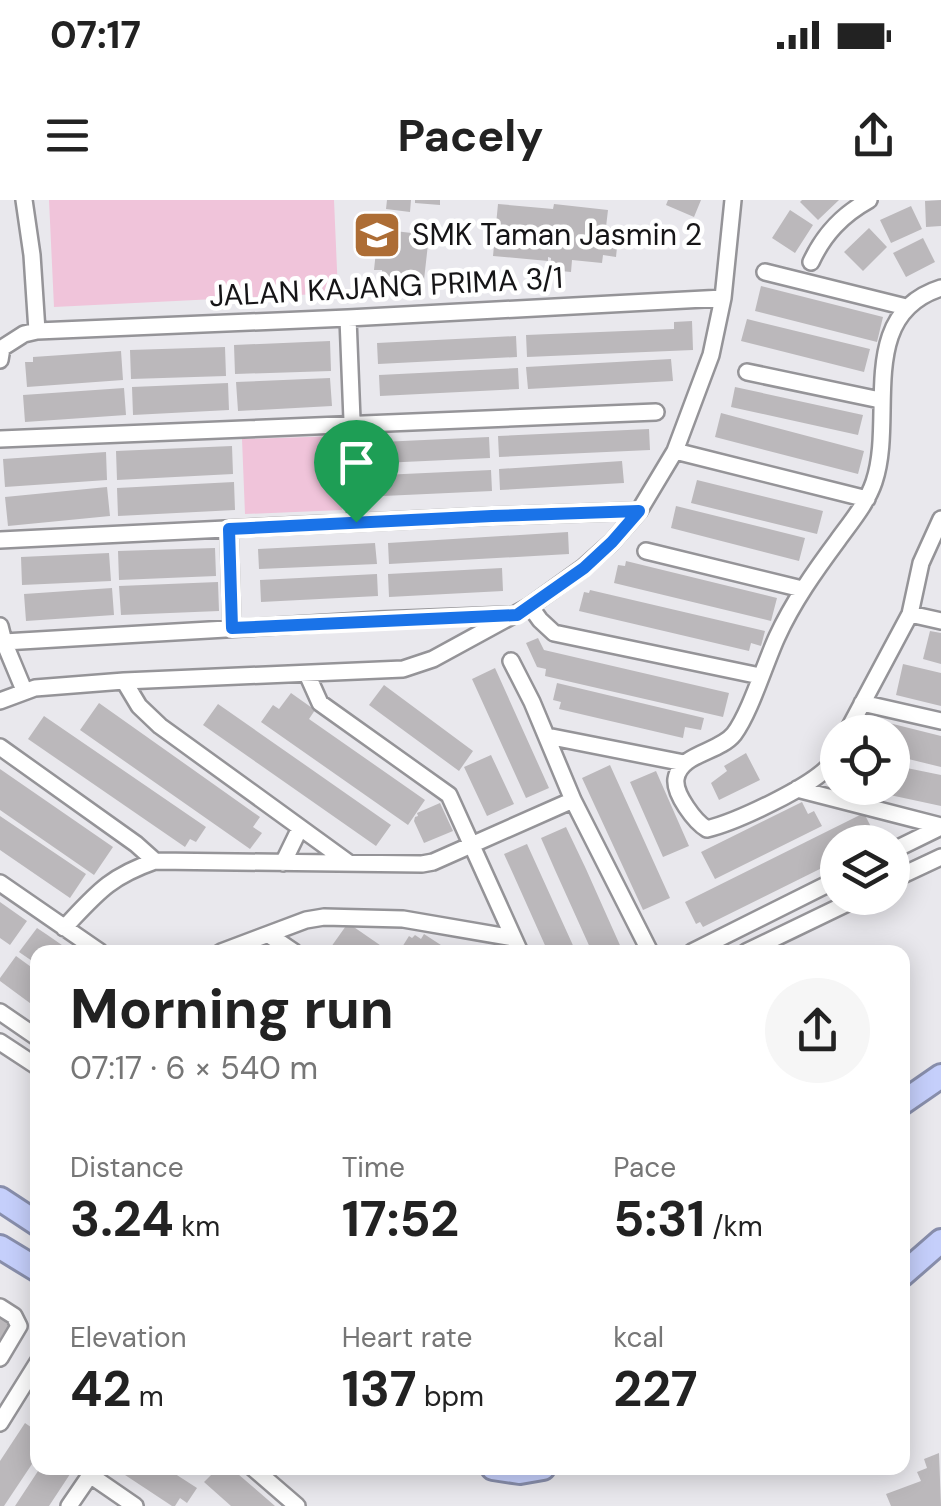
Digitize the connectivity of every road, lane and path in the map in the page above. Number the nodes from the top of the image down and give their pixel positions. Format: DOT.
graph roads {
  1 [pos="24,200"];
  2 [pos="733,200"];
  3 [pos="870,200"];
  4 [pos="811,262"];
  5 [pos="765,272"];
  6 [pos="941,288"];
  7 [pos="724,298"];
  8 [pos="906,307"];
  9 [pos="348,318"];
  10 [pos="44,330"];
  11 [pos="0,360"];
  12 [pos="746,372"];
  13 [pos="880,400"];
  14 [pos="656,412"];
  15 [pos="352,425"];
  16 [pos="0,439"];
  17 [pos="675,451"];
  18 [pos="867,498"];
  19 [pos="639,511"];
  20 [pos="941,519"];
  21 [pos="356,522"];
  22 [pos="229,529"];
  23 [pos="0,540"];
  24 [pos="646,550"];
  25 [pos="802,589"];
  26 [pos="524,610"];
  27 [pos="910,614"];
  28 [pos="941,621"];
  29 [pos="232,628"];
  30 [pos="2,634"];
  31 [pos="511,661"];
  32 [pos="307,674"];
  33 [pos="760,676"];
  34 [pos="124,682"];
  35 [pos="24,690"];
  36 [pos="0,701"];
  37 [pos="862,703"];
  38 [pos="856,715"];
  39 [pos="941,720"];
  40 [pos="547,736"];
  41 [pos="0,748"];
  42 [pos="684,762"];
  43 [pos="820,772"];
  44 [pos="797,789"];
  45 [pos="574,800"];
  46 [pos="941,826"];
  47 [pos="300,828"];
  48 [pos="910,842"];
  49 [pos="472,844"];
  50 [pos="941,856"];
  51 [pos="154,861"];
  52 [pos="349,863"];
  53 [pos="283,864"];
  54 [pos="910,871"];
  55 [pos="0,883"];
  56 [pos="820,888"];
  57 [pos="823,915"];
  58 [pos="64,928"];
  59 [pos="269,935"];
  60 [pos="90,945"];
  61 [pos="241,945"];
  62 [pos="284,945"];
  63 [pos="513,945"];
  64 [pos="517,945"];
  65 [pos="646,945"];
  66 [pos="706,945"];
  67 [pos="761,945"];
  68 [pos="0,1012"];
  69 [pos="30,1033"];
  70 [pos="0,1042"];
  71 [pos="30,1062"];
  72 [pos="941,1076"];
  73 [pos="910,1097"];
  74 [pos="0,1199"];
  75 [pos="30,1219"];
  76 [pos="941,1241"];
  77 [pos="0,1247"];
  78 [pos="30,1265"];
  79 [pos="910,1268"];
  80 [pos="0,1307"];
  81 [pos="0,1358"];
  82 [pos="30,1375"];
  83 [pos="0,1423"];
  84 [pos="89,1475"];
  85 [pos="97,1475"];
  86 [pos="261,1475"];
  87 [pos="69,1506"];
  88 [pos="135,1506"];
  89 [pos="297,1506"];
  1 -- 10 [label="street"];
  2 -- 7 [label="street"];
  3 -- 4 [label="street"];
  5 -- 8 [label="street"];
  6 -- 8 [label="street"];
  7 -- 9 [label="street, JALAN KAJANG PRIMA 3/1"];
  7 -- 17 [label="street"];
  8 -- 13 [label="street"];
  9 -- 10 [label="street, JALAN KAJANG PRIMA 3/1"];
  9 -- 15 [label="street"];
  10 -- 11 [label="street"];
  12 -- 13 [label="street"];
  13 -- 18 [label="street"];
  14 -- 15 [label="street"];
  15 -- 16 [label="street"];
  15 -- 21 [label="street"];
  17 -- 18 [label="street"];
  17 -- 19 [label="street"];
  18 -- 25 [label="street"];
  19 -- 21 [label="street"];
  19 -- 26 [label="street"];
  20 -- 27 [label="street"];
  21 -- 22 [label="street"];
  22 -- 23 [label="street"];
  22 -- 29 [label="street"];
  24 -- 25 [label="street"];
  25 -- 33 [label="street"];
  26 -- 29 [label="street"];
  26 -- 32 [label="street"];
  26 -- 33 [label="street"];
  27 -- 28 [label="street"];
  27 -- 37 [label="street"];
  29 -- 30 [label="street"];
  30 -- 35 [label="street"];
  31 -- 40 [label="street"];
  32 -- 34 [label="street"];
  32 -- 49 [label="street"];
  33 -- 42 [label="street"];
  34 -- 35 [label="street"];
  34 -- 47 [label="street"];
  35 -- 36 [label="street"];
  37 -- 38 [label="street"];
  37 -- 39 [label="street"];
  40 -- 42 [label="street"];
  40 -- 45 [label="street"];
  41 -- 51 [label="street"];
  42 -- 44 [label="street"];
  43 -- 44 [label="street"];
  44 -- 46 [label="street"];
  45 -- 49 [label="street"];
  45 -- 65 [label="street"];
  46 -- 48 [label="street"];
  47 -- 52 [label="street"];
  47 -- 53 [label="street"];
  49 -- 52 [label="street"];
  49 -- 64 [label="street"];
  50 -- 54 [label="street"];
  51 -- 53 [label="street"];
  51 -- 58 [label="street"];
  52 -- 53 [label="street"];
  55 -- 58 [label="street"];
  56 -- 66 [label="street"];
  57 -- 67 [label="street"];
  58 -- 60 [label="street"];
  59 -- 61 [label="street"];
  59 -- 62 [label="street"];
  59 -- 63 [label="street"];
  68 -- 69 [label="street"];
  70 -- 71 [label="street"];
  72 -- 73 [label="highway"];
  74 -- 75 [label="highway"];
  76 -- 79 [label="highway"];
  77 -- 78 [label="highway"];
  80 -- 81 [label="street"];
  82 -- 83 [label="street"];
  84 -- 87 [label="street"];
  85 -- 88 [label="street"];
  86 -- 89 [label="street"];
}
